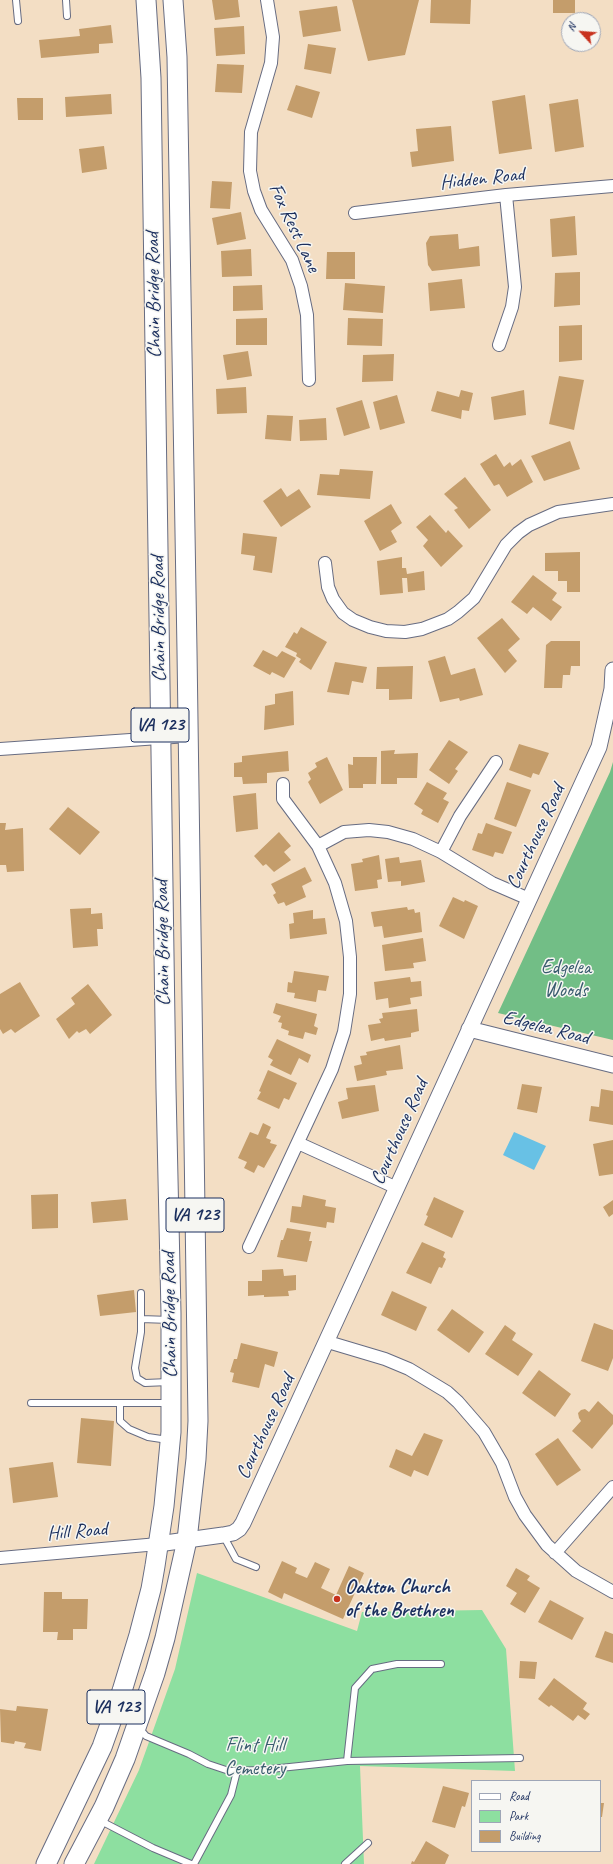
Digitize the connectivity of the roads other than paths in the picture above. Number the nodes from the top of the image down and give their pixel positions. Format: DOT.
graph roads {
  1 [pos="16,0"];
  2 [pos="66,0"];
  3 [pos="146,0"];
  4 [pos="173,0"];
  5 [pos="267,0"];
  6 [pos="67,16"];
  7 [pos="18,21"];
  8 [pos="613,186"];
  9 [pos="506,195"];
  10 [pos="355,213"];
  11 [pos="499,345"];
  12 [pos="309,380"];
  13 [pos="613,504"];
  14 [pos="325,563"];
  15 [pos="613,670"];
  16 [pos="188,736"];
  17 [pos="160,737"];
  18 [pos="0,749"];
  19 [pos="496,762"];
  20 [pos="283,784"];
  21 [pos="318,846"];
  22 [pos="441,852"];
  23 [pos="529,899"];
  24 [pos="469,1029"];
  25 [pos="613,1065"];
  26 [pos="298,1143"];
  27 [pos="397,1188"];
  28 [pos="250,1247"];
  29 [pos="141,1293"];
  30 [pos="141,1320"];
  31 [pos="171,1320"];
  32 [pos="328,1342"];
  33 [pos="171,1382"];
  34 [pos="31,1403"];
  35 [pos="120,1403"];
  36 [pos="170,1403"];
  37 [pos="170,1440"];
  38 [pos="613,1487"];
  39 [pos="223,1535"];
  40 [pos="187,1540"];
  41 [pos="158,1544"];
  42 [pos="555,1553"];
  43 [pos="0,1558"];
  44 [pos="256,1567"];
  45 [pos="613,1592"];
  46 [pos="441,1664"];
  47 [pos="137,1725"];
  48 [pos="520,1758"];
  49 [pos="347,1761"];
  50 [pos="237,1771"];
  51 [pos="98,1819"];
  52 [pos="368,1843"];
  53 [pos="46,1864"];
  54 [pos="74,1864"];
  55 [pos="191,1864"];
  56 [pos="194,1864"];
  57 [pos="345,1864"];
  1 -- 7 [label="lane"];
  2 -- 6 [label="lane"];
  3 -- 17 [label="main road, Chain Bridge Road / VA 123"];
  4 -- 16 [label="main road, Chain Bridge Road / VA 123"];
  5 -- 12 [label="street, Fox Rest Lane"];
  8 -- 9 [label="street, Hidden Road"];
  9 -- 10 [label="street, Hidden Road"];
  9 -- 11 [label="street"];
  13 -- 14 [label="street"];
  15 -- 23 [label="street, Courthouse Road"];
  16 -- 17 [label="street"];
  16 -- 40 [label="main road, Chain Bridge Road / VA 123"];
  17 -- 18 [label="street"];
  17 -- 31 [label="main road, Chain Bridge Road / VA 123"];
  19 -- 22 [label="street"];
  20 -- 21 [label="street"];
  21 -- 22 [label="street"];
  21 -- 26 [label="street"];
  22 -- 23 [label="street"];
  23 -- 24 [label="street, Courthouse Road"];
  24 -- 25 [label="street, Edgelea Road"];
  24 -- 27 [label="street, Courthouse Road"];
  26 -- 27 [label="street"];
  26 -- 28 [label="street"];
  27 -- 32 [label="street, Courthouse Road"];
  29 -- 30 [label="lane"];
  30 -- 31 [label="lane"];
  30 -- 33 [label="lane"];
  31 -- 33 [label="main road, Chain Bridge Road / VA 123"];
  32 -- 39 [label="street, Courthouse Road"];
  32 -- 42 [label="street"];
  33 -- 36 [label="main road, Chain Bridge Road / VA 123"];
  34 -- 35 [label="lane"];
  35 -- 36 [label="lane"];
  35 -- 37 [label="lane"];
  36 -- 37 [label="main road, Chain Bridge Road / VA 123"];
  37 -- 41 [label="main road, Chain Bridge Road / VA 123"];
  38 -- 42 [label="street"];
  39 -- 40 [label="street, Courthouse Road"];
  39 -- 44 [label="lane"];
  40 -- 41 [label="street, Courthouse Road"];
  40 -- 47 [label="main road, Chain Bridge Road / VA 123"];
  41 -- 43 [label="street, Hill Road"];
  41 -- 53 [label="main road, Chain Bridge Road / VA 123"];
  42 -- 45 [label="street"];
  46 -- 49 [label="lane"];
  47 -- 50 [label="lane"];
  47 -- 51 [label="main road, Chain Bridge Road / VA 123"];
  48 -- 49 [label="lane"];
  49 -- 50 [label="lane"];
  50 -- 56 [label="lane"];
  51 -- 54 [label="main road, Chain Bridge Road / VA 123"];
  51 -- 55 [label="lane"];
  52 -- 57 [label="lane"];
}
